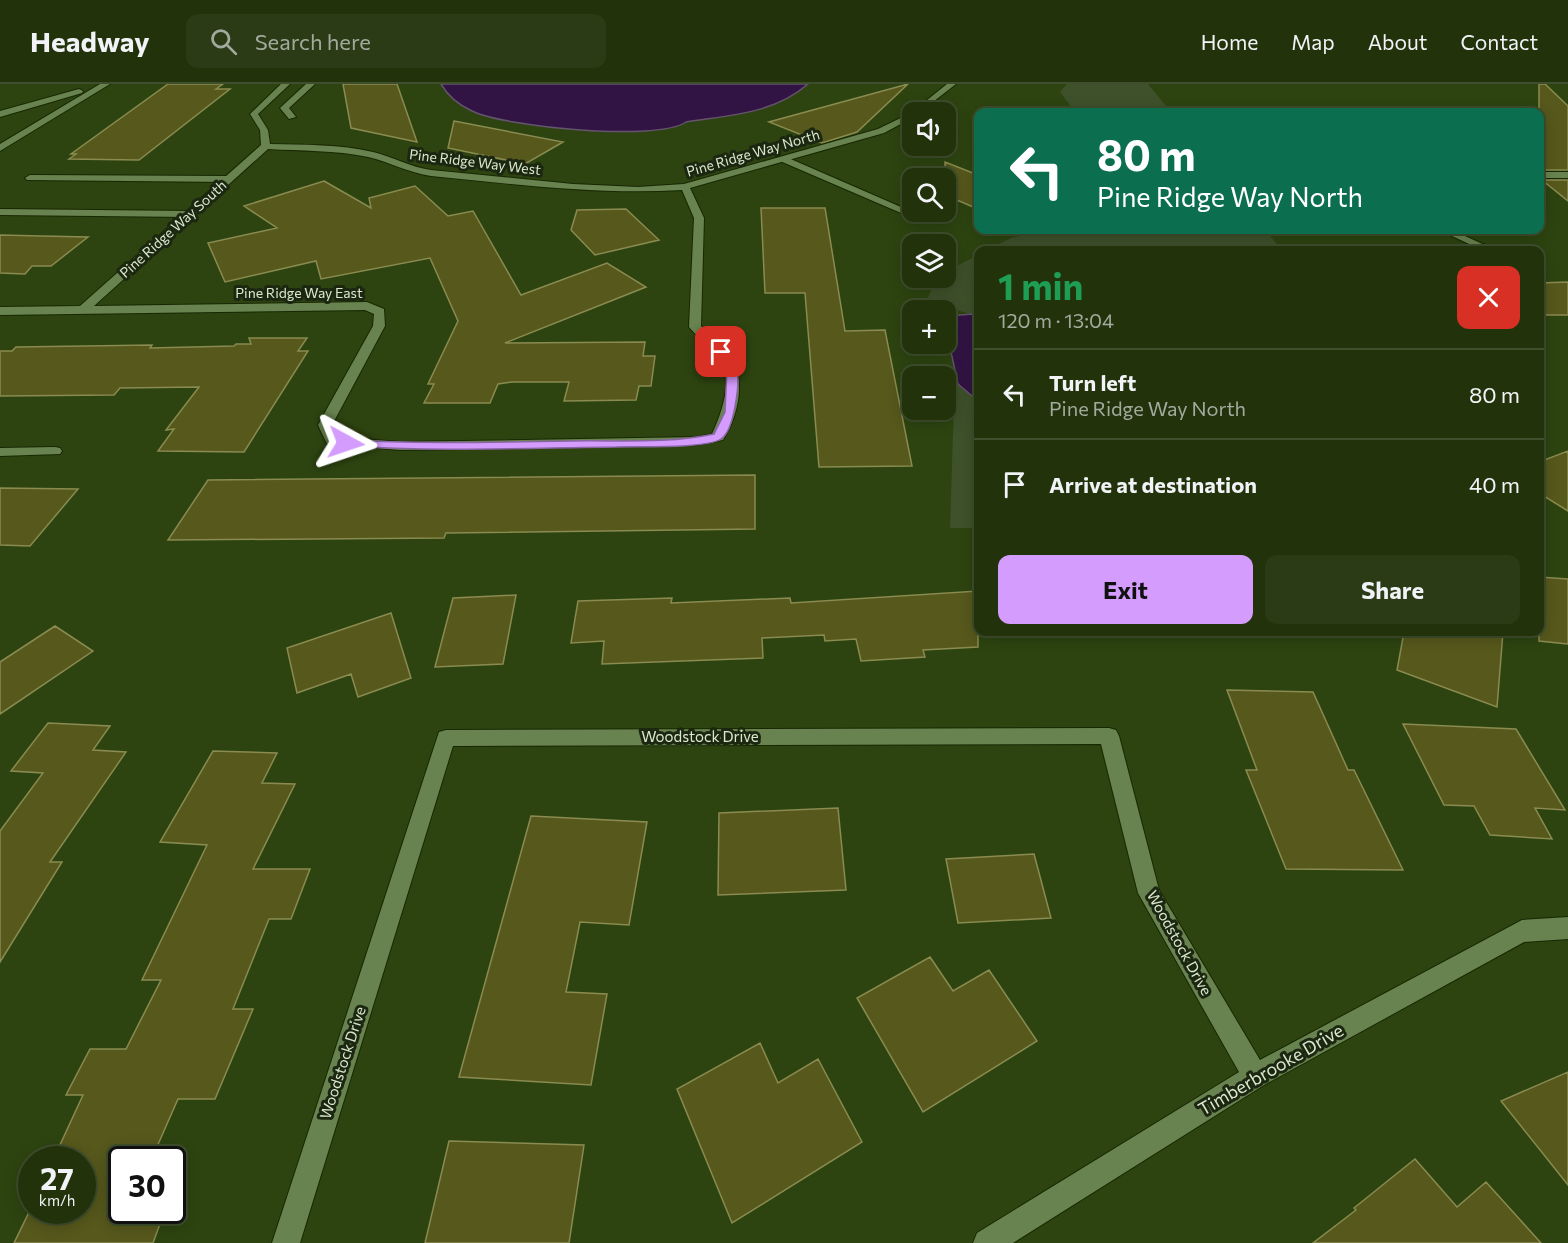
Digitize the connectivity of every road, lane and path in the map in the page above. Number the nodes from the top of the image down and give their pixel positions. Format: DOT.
graph roads {
  1 [pos="105,84"];
  2 [pos="286,84"];
  3 [pos="312,84"];
  4 [pos="952,84"];
  5 [pos="929,102"];
  6 [pos="0,114"];
  7 [pos="292,117"];
  8 [pos="902,120"];
  9 [pos="266,146"];
  10 [pos="0,147"];
  11 [pos="783,159"];
  12 [pos="1544,175"];
  13 [pos="1568,175"];
  14 [pos="30,178"];
  15 [pos="228,179"];
  16 [pos="685,187"];
  17 [pos="902,210"];
  18 [pos="0,212"];
  19 [pos="190,214"];
  20 [pos="1453,234"];
  21 [pos="1482,246"];
  22 [pos="83,310"];
  23 [pos="0,311"];
  24 [pos="718,437"];
  25 [pos="55,451"];
  26 [pos="0,452"];
  27 [pos="1568,928"];
  28 [pos="1255,1076"];
  29 [pos="286,1243"];
  30 [pos="987,1243"];
  1 -- 6 [label="street"];
  1 -- 10 [label="street"];
  2 -- 9 [label="street"];
  3 -- 7 [label="street"];
  4 -- 5 [label="street, Pine Ridge Way North"];
  8 -- 11 [label="street, Pine Ridge Way North"];
  9 -- 15 [label="street, Pine Ridge Way South"];
  9 -- 16 [label="street, Pine Ridge Way West"];
  11 -- 16 [label="street, Pine Ridge Way North"];
  11 -- 17 [label="street"];
  12 -- 13 [label="street"];
  14 -- 15 [label="street"];
  15 -- 19 [label="street, Pine Ridge Way South"];
  16 -- 24 [label="street, Pine Ridge Way North"];
  18 -- 19 [label="street"];
  19 -- 22 [label="street, Pine Ridge Way South"];
  20 -- 21 [label="street"];
  22 -- 23 [label="street"];
  22 -- 24 [label="street, Pine Ridge Way East"];
  25 -- 26 [label="street"];
  27 -- 28 [label="street, Timberbrooke Drive"];
  28 -- 29 [label="street, Woodstock Drive"];
  28 -- 30 [label="street, Timberbrooke Drive"];
}
